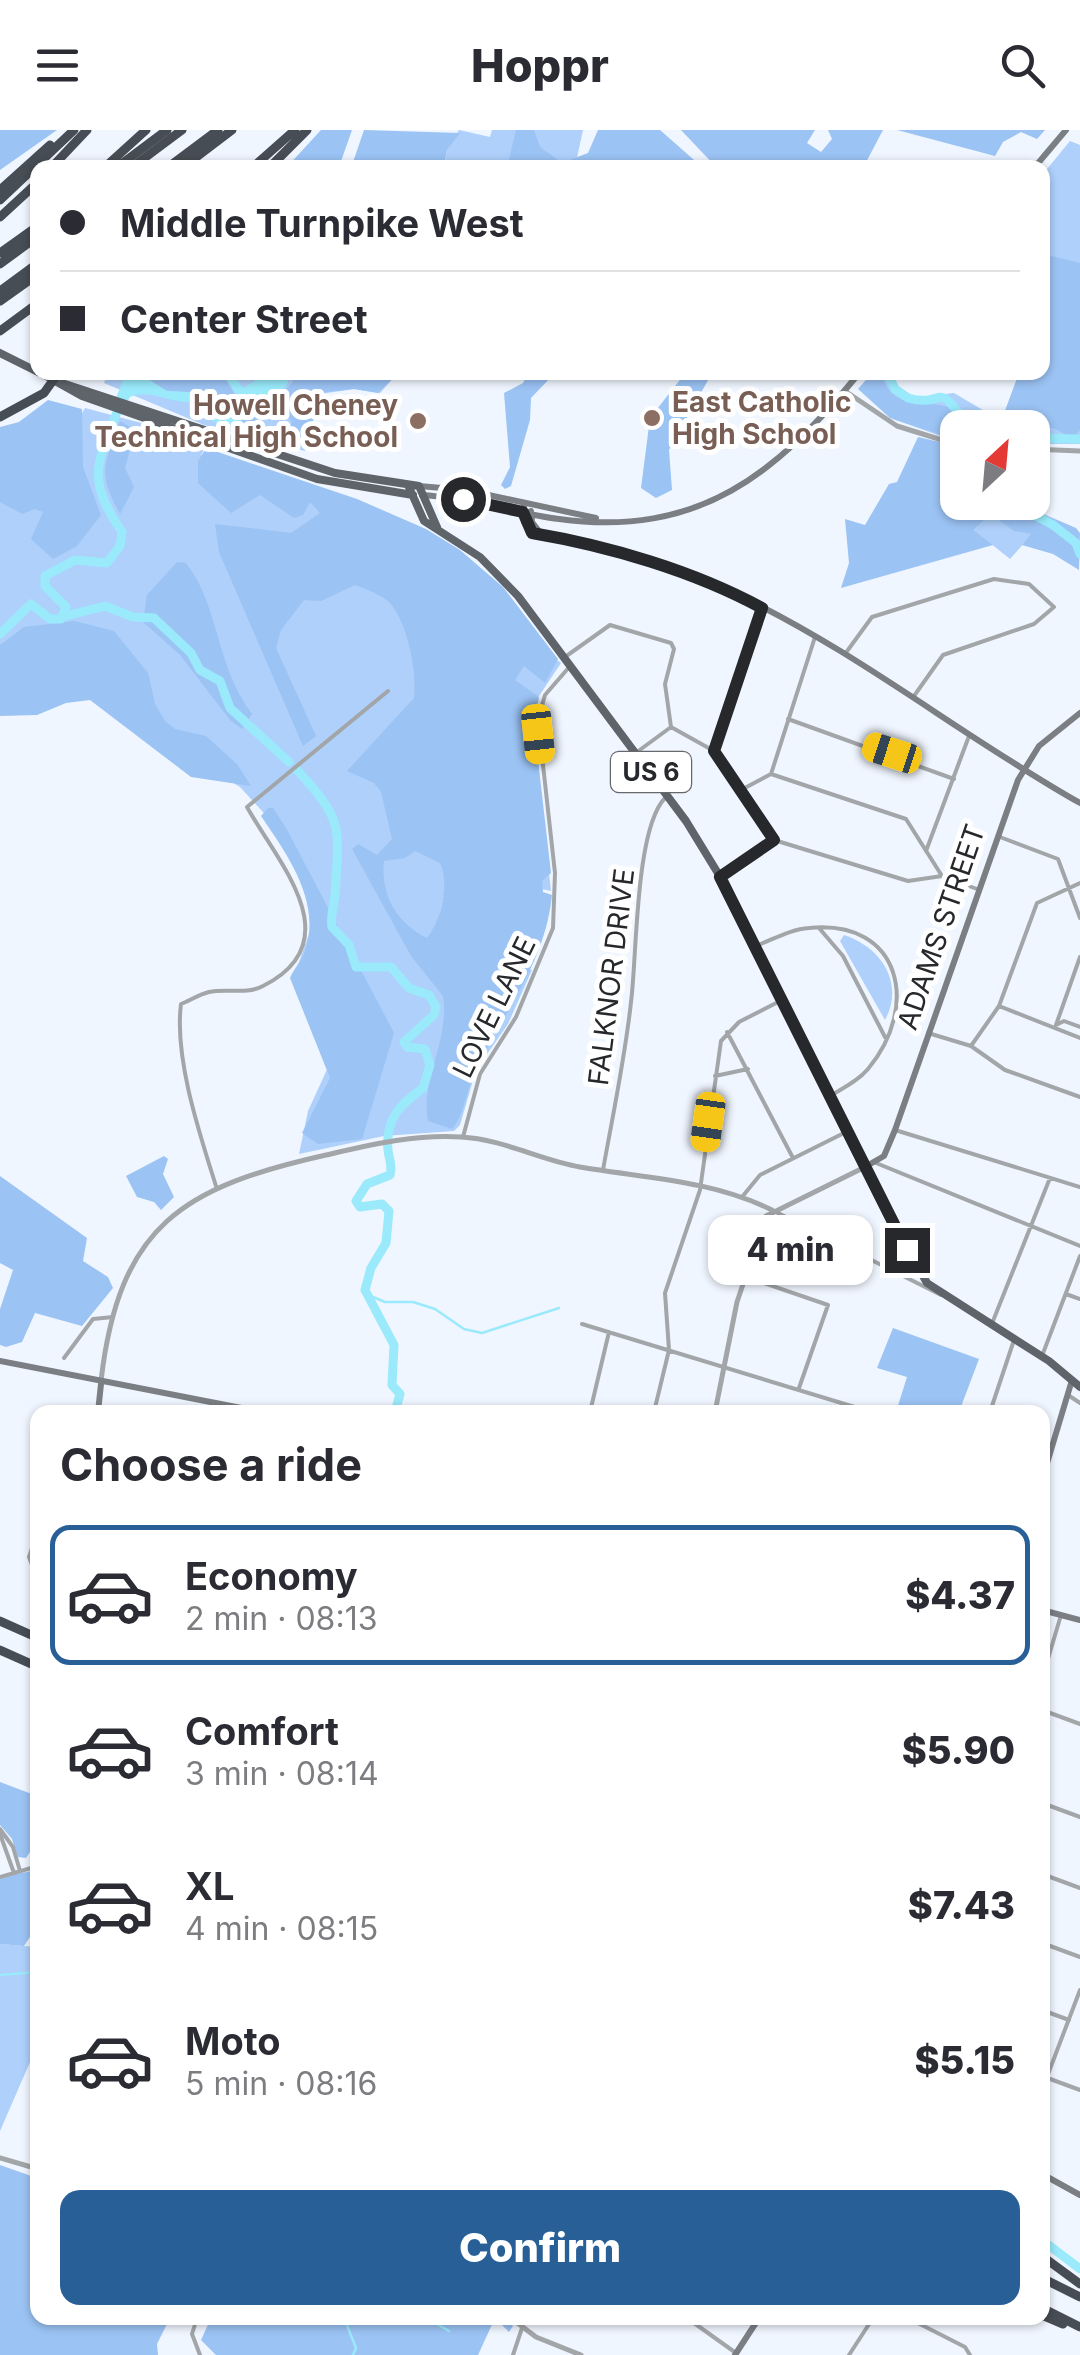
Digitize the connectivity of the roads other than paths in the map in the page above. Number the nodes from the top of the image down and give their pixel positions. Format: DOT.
graph roads {
  1 [pos="70,130"];
  2 [pos="86,130"];
  3 [pos="146,130"];
  4 [pos="167,130"];
  5 [pos="182,130"];
  6 [pos="218,130"];
  7 [pos="232,130"];
  8 [pos="295,130"];
  9 [pos="307,130"];
  10 [pos="1066,130"];
  11 [pos="273,149"];
  12 [pos="35,160"];
  13 [pos="40,160"];
  14 [pos="58,160"];
  15 [pos="113,160"];
  16 [pos="127,160"];
  17 [pos="142,160"];
  18 [pos="178,160"];
  19 [pos="193,160"];
  20 [pos="257,160"];
  21 [pos="261,160"];
  22 [pos="277,160"];
  23 [pos="1041,160"];
  24 [pos="30,164"];
  25 [pos="30,170"];
  26 [pos="30,189"];
  27 [pos="0,190"];
  28 [pos="0,200"];
  29 [pos="0,217"];
  30 [pos="30,232"];
  31 [pos="30,242"];
  32 [pos="0,253"];
  33 [pos="0,264"];
  34 [pos="30,269"];
  35 [pos="30,280"];
  36 [pos="0,290"];
  37 [pos="0,301"];
  38 [pos="30,311"];
  39 [pos="0,332"];
  40 [pos="0,353"];
  41 [pos="30,368"];
  42 [pos="53,380"];
  43 [pos="60,380"];
  44 [pos="854,380"];
  45 [pos="845,391"];
  46 [pos="0,417"];
  47 [pos="940,439"];
  48 [pos="1050,450"];
  49 [pos="1080,451"];
  50 [pos="410,490"];
  51 [pos="421,491"];
  52 [pos="528,508"];
  53 [pos="571,520"];
  54 [pos="602,520"];
  55 [pos="437,528"];
  56 [pos="567,538"];
  57 [pos="762,608"];
  58 [pos="815,637"];
  59 [pos="845,654"];
  60 [pos="568,661"];
  61 [pos="388,691"];
  62 [pos="912,698"];
  63 [pos="1080,713"];
  64 [pos="788,720"];
  65 [pos="671,727"];
  66 [pos="969,736"];
  67 [pos="714,751"];
  68 [pos="637,752"];
  69 [pos="1023,770"];
  70 [pos="771,774"];
  71 [pos="954,779"];
  72 [pos="741,790"];
  73 [pos="669,795"];
  74 [pos="1080,802"];
  75 [pos="996,836"];
  76 [pos="774,840"];
  77 [pos="926,851"];
  78 [pos="942,876"];
  79 [pos="720,877"];
  80 [pos="1080,883"];
  81 [pos="1070,886"];
  82 [pos="977,889"];
  83 [pos="1080,918"];
  84 [pos="819,928"];
  85 [pos="756,946"];
  86 [pos="1080,957"];
  87 [pos="782,1000"];
  88 [pos="999,1006"];
  89 [pos="1056,1025"];
  90 [pos="1080,1027"];
  91 [pos="727,1032"];
  92 [pos="928,1034"];
  93 [pos="885,1037"];
  94 [pos="1080,1038"];
  95 [pos="970,1046"];
  96 [pos="748,1069"];
  97 [pos="714,1076"];
  98 [pos="830,1096"];
  99 [pos="1080,1097"];
  100 [pos="895,1130"];
  101 [pos="848,1131"];
  102 [pos="462,1137"];
  103 [pos="792,1158"];
  104 [pos="876,1163"];
  105 [pos="865,1168"];
  106 [pos="603,1170"];
  107 [pos="1050,1178"];
  108 [pos="700,1185"];
  109 [pos="216,1186"];
  110 [pos="1080,1187"];
  111 [pos="742,1198"];
  112 [pos="772,1210"];
  113 [pos="1028,1226"];
  114 [pos="1080,1246"];
  115 [pos="1080,1256"];
  116 [pos="746,1277"];
  117 [pos="1066,1294"];
  118 [pos="941,1296"];
  119 [pos="1080,1299"];
  120 [pos="113,1317"];
  121 [pos="582,1324"];
  122 [pos="992,1326"];
  123 [pos="609,1332"];
  124 [pos="1014,1340"];
  125 [pos="668,1350"];
  126 [pos="1042,1356"];
  127 [pos="64,1358"];
  128 [pos="0,1361"];
  129 [pos="726,1367"];
  130 [pos="1076,1383"];
  131 [pos="101,1384"];
  132 [pos="798,1390"];
  133 [pos="1068,1395"];
  134 [pos="1080,1403"];
  135 [pos="99,1405"];
  136 [pos="222,1405"];
  137 [pos="592,1405"];
  138 [pos="656,1405"];
  139 [pos="717,1405"];
  140 [pos="847,1405"];
  141 [pos="992,1405"];
  142 [pos="1050,1454"];
  143 [pos="1050,1612"];
  144 [pos="1060,1615"];
  145 [pos="1078,1617"];
  146 [pos="0,1621"];
  147 [pos="30,1634"];
  148 [pos="0,1650"];
  149 [pos="1050,1651"];
  150 [pos="30,1664"];
  151 [pos="1050,1713"];
  152 [pos="1080,1724"];
  153 [pos="1050,1806"];
  154 [pos="1080,1817"];
  155 [pos="0,1832"];
  156 [pos="30,1868"];
  157 [pos="17,1872"];
  158 [pos="0,1877"];
  159 [pos="1050,1877"];
  160 [pos="1080,1888"];
  161 [pos="1050,1947"];
  162 [pos="1080,1957"];
  163 [pos="1080,1990"];
  164 [pos="1072,2012"];
  165 [pos="1050,2013"];
  166 [pos="1080,2015"];
  167 [pos="1069,2020"];
  168 [pos="1050,2065"];
  169 [pos="1050,2079"];
  170 [pos="1080,2090"];
  171 [pos="0,2158"];
  172 [pos="30,2167"];
  173 [pos="1050,2178"];
  174 [pos="1080,2194"];
  175 [pos="1050,2262"];
  176 [pos="1050,2282"];
  177 [pos="1080,2284"];
  178 [pos="1080,2298"];
  179 [pos="1050,2315"];
  180 [pos="195,2325"];
  181 [pos="519,2325"];
  182 [pos="696,2325"];
  183 [pos="754,2325"];
  184 [pos="868,2325"];
  185 [pos="922,2325"];
  186 [pos="522,2328"];
  187 [pos="1080,2329"];
  188 [pos="735,2354"];
  189 [pos="200,2355"];
  190 [pos="513,2355"];
  191 [pos="579,2355"];
  192 [pos="849,2355"];
  193 [pos="970,2355"];
  1 -- 12 [label="highway"];
  1 -- 13 [label="highway"];
  2 -- 14 [label="highway"];
  3 -- 15 [label="highway"];
  4 -- 16 [label="highway"];
  5 -- 17 [label="highway"];
  6 -- 18 [label="highway"];
  7 -- 19 [label="highway"];
  8 -- 11 [label="highway"];
  9 -- 22 [label="highway"];
  10 -- 23 [label="main road"];
  11 -- 20 [label="highway"];
  11 -- 21 [label="highway"];
  24 -- 27 [label="highway"];
  25 -- 28 [label="highway"];
  26 -- 29 [label="highway"];
  30 -- 32 [label="highway"];
  31 -- 33 [label="highway"];
  34 -- 36 [label="highway"];
  35 -- 37 [label="highway"];
  38 -- 39 [label="highway"];
  40 -- 41 [label="main road"];
  42 -- 46 [label="highway"];
  43 -- 50 [label="main road"];
  44 -- 45 [label="main road"];
  45 -- 47 [label="street"];
  45 -- 54 [label="main road"];
  48 -- 49 [label="street"];
  50 -- 51 [label="main road"];
  50 -- 55 [label="main road, US 6"];
  51 -- 52 [label="main road"];
  51 -- 55 [label="main road, US 6"];
  52 -- 53 [label="main road"];
  52 -- 54 [label="main road"];
  52 -- 56 [label="main road"];
  53 -- 54 [label="main road"];
  53 -- 56 [label="main road"];
  55 -- 60 [label="main road, US 6"];
  56 -- 57 [label="main road"];
  57 -- 58 [label="main road"];
  57 -- 67 [label="street"];
  58 -- 59 [label="main road"];
  58 -- 64 [label="street"];
  59 -- 62 [label="main road"];
  59 -- 62 [label="street"];
  60 -- 65 [label="street, LOVE LANE"];
  60 -- 68 [label="main road, US 6"];
  60 -- 102 [label="street, LOVE LANE"];
  61 -- 109 [label="street"];
  62 -- 66 [label="main road"];
  63 -- 69 [label="main road, ADAMS STREET"];
  64 -- 70 [label="street"];
  64 -- 71 [label="street"];
  65 -- 67 [label="street"];
  65 -- 68 [label="street"];
  66 -- 69 [label="main road"];
  66 -- 71 [label="street"];
  67 -- 72 [label="street"];
  68 -- 73 [label="main road, US 6"];
  69 -- 74 [label="main road"];
  69 -- 75 [label="main road, ADAMS STREET"];
  70 -- 72 [label="street"];
  70 -- 77 [label="street"];
  71 -- 77 [label="street"];
  72 -- 76 [label="street"];
  73 -- 79 [label="main road, US 6"];
  73 -- 106 [label="street, FALKNOR DRIVE"];
  75 -- 81 [label="street"];
  75 -- 82 [label="main road, ADAMS STREET"];
  76 -- 78 [label="street"];
  76 -- 79 [label="street"];
  77 -- 78 [label="street"];
  78 -- 82 [label="street"];
  79 -- 85 [label="main road, US 6"];
  80 -- 81 [label="street"];
  81 -- 83 [label="street"];
  81 -- 88 [label="street"];
  82 -- 92 [label="main road, ADAMS STREET"];
  84 -- 85 [label="street"];
  84 -- 93 [label="street"];
  84 -- 93 [label="street"];
  85 -- 87 [label="main road, US 6"];
  86 -- 89 [label="street"];
  87 -- 91 [label="street"];
  87 -- 98 [label="main road, US 6"];
  88 -- 89 [label="street"];
  88 -- 95 [label="street"];
  89 -- 90 [label="street"];
  89 -- 94 [label="street"];
  91 -- 96 [label="street"];
  91 -- 97 [label="street"];
  92 -- 95 [label="street"];
  92 -- 100 [label="main road, ADAMS STREET"];
  93 -- 98 [label="street"];
  95 -- 99 [label="street"];
  96 -- 97 [label="street"];
  96 -- 103 [label="street"];
  97 -- 108 [label="street"];
  98 -- 101 [label="main road, US 6"];
  100 -- 104 [label="main road, ADAMS STREET"];
  100 -- 107 [label="street"];
  101 -- 103 [label="street"];
  101 -- 105 [label="main road, US 6"];
  102 -- 106 [label="street"];
  102 -- 109 [label="street"];
  103 -- 111 [label="street"];
  104 -- 105 [label="main road"];
  104 -- 113 [label="street"];
  105 -- 112 [label="street"];
  105 -- 118 [label="main road, US 6"];
  106 -- 108 [label="street"];
  107 -- 110 [label="street"];
  107 -- 113 [label="street"];
  108 -- 111 [label="street"];
  108 -- 125 [label="street"];
  109 -- 120 [label="street"];
  111 -- 112 [label="street"];
  112 -- 116 [label="street"];
  112 -- 118 [label="street"];
  113 -- 114 [label="street"];
  113 -- 122 [label="street"];
  115 -- 117 [label="street"];
  116 -- 129 [label="street"];
  116 -- 132 [label="street"];
  117 -- 119 [label="street"];
  117 -- 126 [label="street"];
  118 -- 122 [label="main road, US 6"];
  120 -- 127 [label="street"];
  120 -- 131 [label="street"];
  121 -- 123 [label="street"];
  122 -- 124 [label="main road, US 6"];
  123 -- 125 [label="street"];
  123 -- 137 [label="street"];
  124 -- 126 [label="main road, US 6"];
  124 -- 141 [label="street"];
  125 -- 129 [label="street"];
  125 -- 138 [label="street"];
  126 -- 130 [label="main road, US 6"];
  128 -- 131 [label="main road"];
  129 -- 132 [label="street"];
  129 -- 139 [label="street"];
  130 -- 133 [label="main road"];
  131 -- 135 [label="main road"];
  131 -- 136 [label="main road"];
  132 -- 140 [label="street"];
  133 -- 134 [label="street"];
  133 -- 142 [label="main road"];
  143 -- 144 [label="main road"];
  144 -- 145 [label="main road"];
  144 -- 149 [label="street"];
  146 -- 147 [label="highway"];
  148 -- 150 [label="highway"];
  151 -- 152 [label="street"];
  153 -- 154 [label="street"];
  155 -- 157 [label="street"];
  156 -- 157 [label="street"];
  157 -- 158 [label="street"];
  159 -- 160 [label="street"];
  161 -- 162 [label="street"];
  163 -- 164 [label="street"];
  164 -- 166 [label="street"];
  164 -- 167 [label="street"];
  165 -- 167 [label="street"];
  167 -- 168 [label="street"];
  169 -- 170 [label="street"];
  171 -- 172 [label="street"];
  173 -- 174 [label="main road"];
  175 -- 177 [label="highway"];
  176 -- 178 [label="highway"];
  179 -- 187 [label="highway"];
  180 -- 189 [label="street"];
  181 -- 186 [label="street"];
  182 -- 188 [label="street"];
  183 -- 188 [label="main road"];
  184 -- 192 [label="street"];
  185 -- 193 [label="street"];
  186 -- 190 [label="street"];
  186 -- 191 [label="street"];
}
